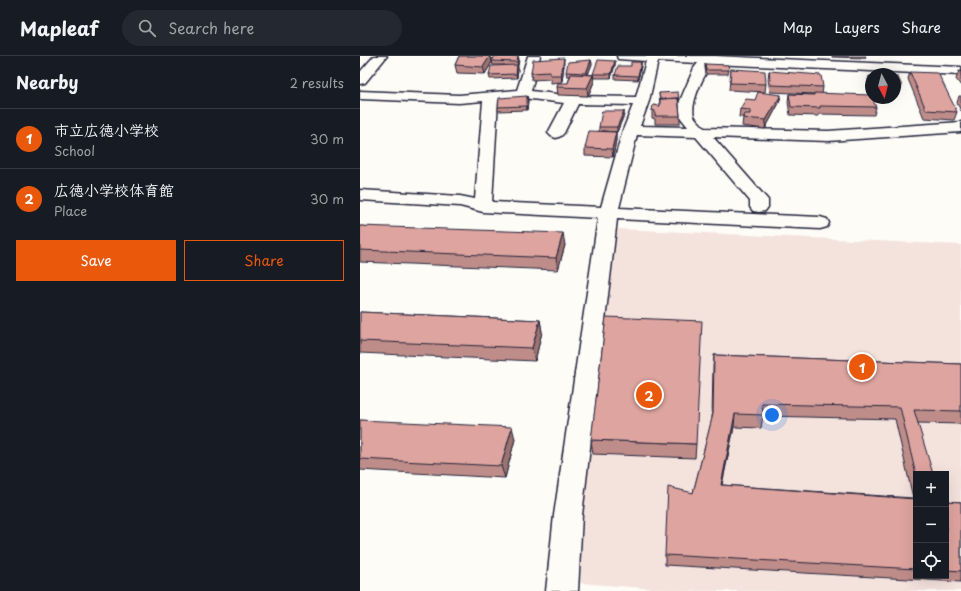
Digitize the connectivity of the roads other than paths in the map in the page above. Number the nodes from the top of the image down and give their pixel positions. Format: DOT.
graph roads {
  1 [pos="382,56"];
  2 [pos="534,56"];
  3 [pos="623,56"];
  4 [pos="653,57"];
  5 [pos="709,58"];
  6 [pos="961,70"];
  7 [pos="360,80"];
  8 [pos="523,94"];
  9 [pos="360,95"];
  10 [pos="491,97"];
  11 [pos="573,100"];
  12 [pos="642,101"];
  13 [pos="961,126"];
  14 [pos="631,130"];
  15 [pos="700,132"];
  16 [pos="556,133"];
  17 [pos="360,195"];
  18 [pos="759,207"];
  19 [pos="483,208"];
  20 [pos="608,214"];
  21 [pos="820,223"];
  22 [pos="562,591"];
  1 -- 7 [label="street"];
  2 -- 8 [label="street"];
  3 -- 4 [label="street"];
  4 -- 5 [label="street"];
  4 -- 12 [label="street"];
  5 -- 6 [label="street"];
  5 -- 15 [label="street"];
  8 -- 10 [label="street"];
  8 -- 11 [label="street"];
  9 -- 10 [label="street"];
  10 -- 19 [label="street"];
  11 -- 12 [label="street"];
  11 -- 16 [label="street"];
  12 -- 14 [label="street"];
  13 -- 15 [label="street"];
  14 -- 15 [label="street"];
  14 -- 20 [label="street"];
  15 -- 18 [label="street"];
  17 -- 19 [label="street"];
  19 -- 20 [label="street"];
  20 -- 21 [label="street"];
  20 -- 22 [label="street"];
}
